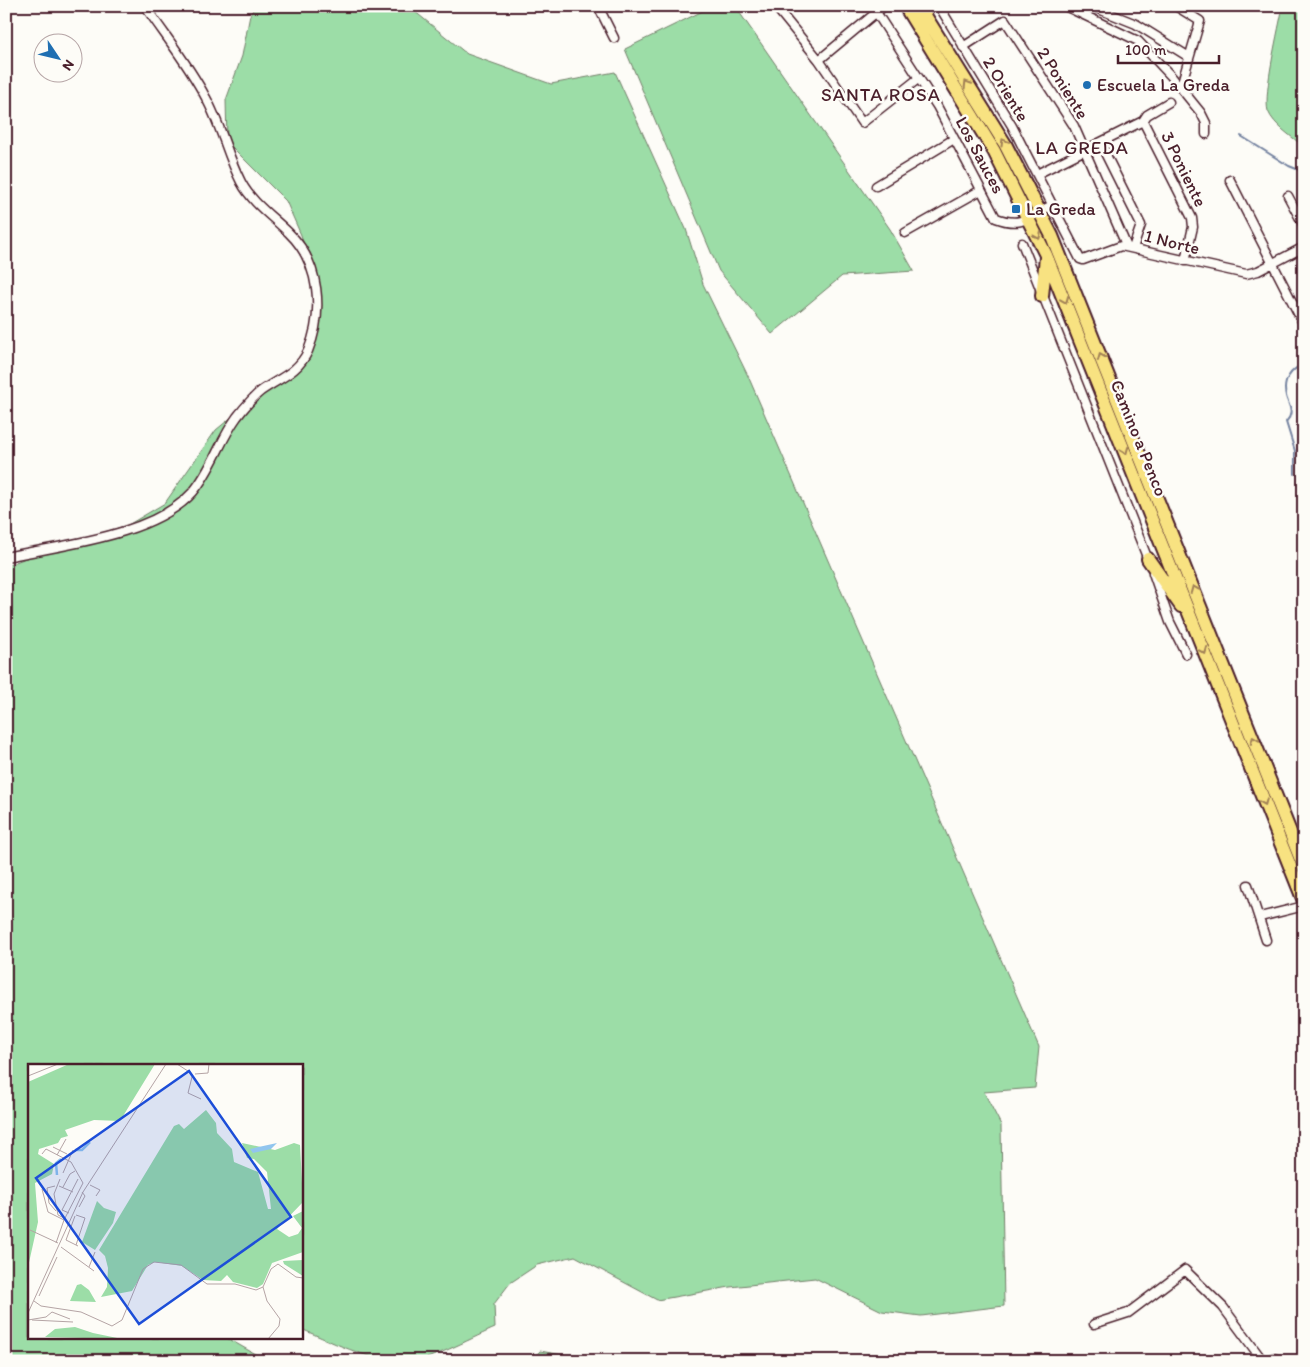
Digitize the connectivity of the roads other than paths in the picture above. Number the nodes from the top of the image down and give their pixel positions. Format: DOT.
graph roads {
  1 [pos="145,6"];
  2 [pos="598,6"];
  3 [pos="775,6"];
  4 [pos="884,6"];
  5 [pos="905,6"];
  6 [pos="919,6"];
  7 [pos="938,6"];
  8 [pos="1065,6"];
  9 [pos="1091,6"];
  10 [pos="1176,6"];
  11 [pos="873,9"];
  12 [pos="614,38"];
  13 [pos="963,47"];
  14 [pos="1189,57"];
  15 [pos="819,60"];
  16 [pos="919,78"];
  17 [pos="1183,79"];
  18 [pos="1169,102"];
  19 [pos="1143,121"];
  20 [pos="1206,134"];
  21 [pos="954,139"];
  22 [pos="1100,143"];
  23 [pos="1085,150"];
  24 [pos="1038,174"];
  25 [pos="1230,180"];
  26 [pos="876,186"];
  27 [pos="981,190"];
  28 [pos="1288,196"];
  29 [pos="1052,205"];
  30 [pos="1035,214"];
  31 [pos="1304,226"];
  32 [pos="905,233"];
  33 [pos="1022,244"];
  34 [pos="1304,247"];
  35 [pos="1130,248"];
  36 [pos="1046,255"];
  37 [pos="1080,259"];
  38 [pos="1185,261"];
  39 [pos="1273,264"];
  40 [pos="1042,296"];
  41 [pos="1304,325"];
  42 [pos="6,557"];
  43 [pos="1148,559"];
  44 [pos="1193,623"];
  45 [pos="1186,654"];
  46 [pos="1304,867"];
  47 [pos="1248,885"];
  48 [pos="1304,901"];
  49 [pos="1304,906"];
  50 [pos="1260,917"];
  51 [pos="1266,940"];
  52 [pos="1094,1324"];
  53 [pos="1264,1361"];
  54 [pos="1283,1361"];
  1 -- 42 [label="street"];
  2 -- 12 [label="street"];
  3 -- 15 [label="street"];
  4 -- 11 [label="street"];
  5 -- 30 [label="highway, Camino a Penco"];
  30 -- 6 [label="highway, Camino a Penco, one-way"];
  7 -- 13 [label="street, 2 Oriente"];
  8 -- 20 [label="street"];
  9 -- 14 [label="street"];
  10 -- 14 [label="street"];
  11 -- 15 [label="street"];
  11 -- 16 [label="street, Los Sauces"];
  13 -- 23 [label="street, 2 Poniente"];
  13 -- 24 [label="street, 2 Oriente"];
  14 -- 17 [label="street"];
  15 -- 16 [label="street"];
  16 -- 21 [label="street, Los Sauces"];
  18 -- 19 [label="street"];
  19 -- 22 [label="street"];
  19 -- 38 [label="street, 3 Poniente"];
  21 -- 26 [label="street"];
  21 -- 27 [label="street, Los Sauces"];
  22 -- 23 [label="street"];
  22 -- 35 [label="street"];
  23 -- 24 [label="street"];
  23 -- 35 [label="street, 2 Poniente"];
  24 -- 29 [label="street, 2 Oriente"];
  25 -- 39 [label="street"];
  27 -- 30 [label="street, Los Sauces"];
  27 -- 32 [label="street"];
  28 -- 31 [label="street"];
  29 -- 30 [label="street"];
  29 -- 37 [label="street, 2 Oriente"];
  30 -- 36 [label="highway, Camino a Penco, one-way"];
  46 -- 30 [label="highway, Camino a Penco, one-way"];
  33 -- 40 [label="street"];
  34 -- 39 [label="street"];
  35 -- 37 [label="street, 1 Norte"];
  35 -- 38 [label="street, 1 Norte"];
  36 -- 40 [label="highway"];
  36 -- 44 [label="highway, Camino a Penco, one-way"];
  38 -- 39 [label="street, 1 Norte"];
  39 -- 41 [label="street"];
  40 -- 43 [label="street"];
  43 -- 44 [label="highway"];
  43 -- 45 [label="street"];
  44 -- 48 [label="highway, Camino a Penco, one-way"];
  47 -- 50 [label="street"];
  49 -- 50 [label="street"];
  50 -- 51 [label="street"];
  52 -- 53 [label="street"];
  53 -- 54 [label="street"];
}
